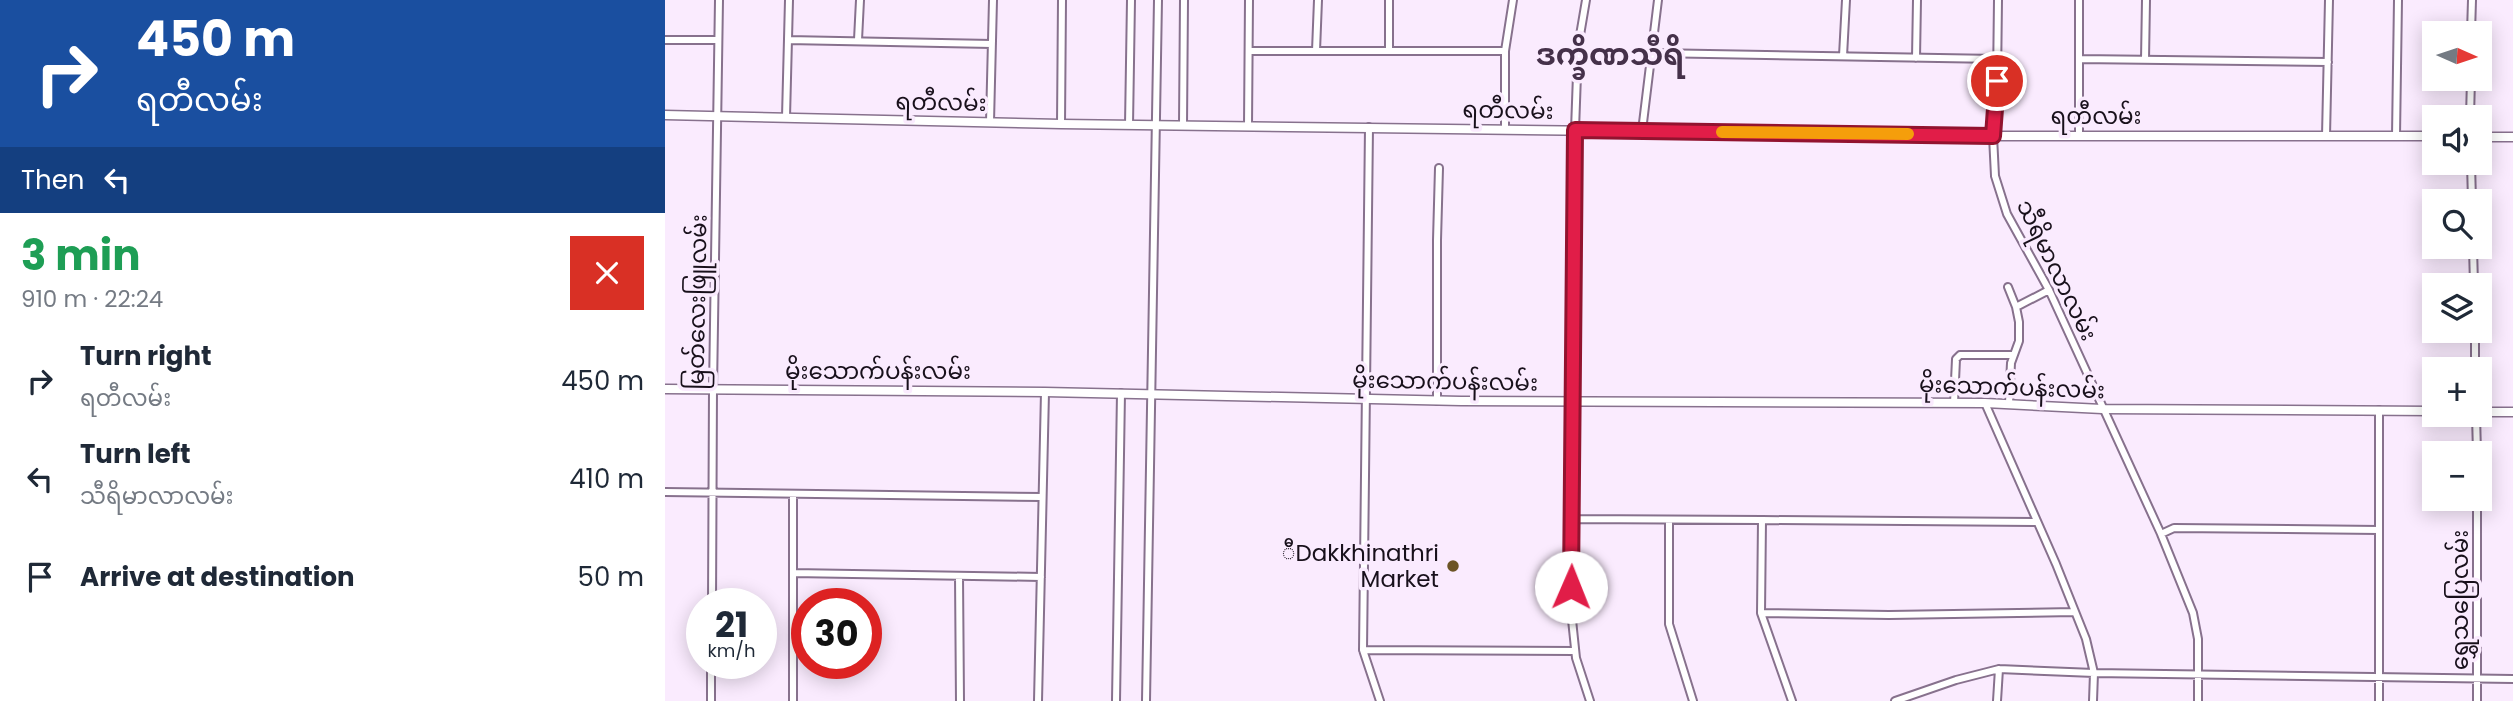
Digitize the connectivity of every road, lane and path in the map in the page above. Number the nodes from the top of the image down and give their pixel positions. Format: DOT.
graph roads {
  1 [pos="719,0"];
  2 [pos="789,0"];
  3 [pos="860,0"];
  4 [pos="993,0"];
  5 [pos="1062,0"];
  6 [pos="1131,0"];
  7 [pos="1158,0"];
  8 [pos="1184,0"];
  9 [pos="1249,0"];
  10 [pos="1318,0"];
  11 [pos="1389,0"];
  12 [pos="1513,0"];
  13 [pos="1586,0"];
  14 [pos="1658,0"];
  15 [pos="1846,0"];
  16 [pos="1917,0"];
  17 [pos="1998,0"];
  18 [pos="2079,0"];
  19 [pos="2146,0"];
  20 [pos="2329,0"];
  21 [pos="2398,0"];
  22 [pos="2472,0"];
  23 [pos="2471,21"];
  24 [pos="665,40"];
  25 [pos="718,40"];
  26 [pos="788,40"];
  27 [pos="858,40"];
  28 [pos="992,44"];
  29 [pos="1249,51"];
  30 [pos="1316,51"];
  31 [pos="1389,51"];
  32 [pos="1505,51"];
  33 [pos="1652,53"];
  34 [pos="1843,56"];
  35 [pos="1916,58"];
  36 [pos="1997,59"];
  37 [pos="2079,59"];
  38 [pos="2145,60"];
  39 [pos="2328,62"];
  40 [pos="665,115"];
  41 [pos="717,116"];
  42 [pos="786,117"];
  43 [pos="990,122"];
  44 [pos="1061,124"];
  45 [pos="1129,125"];
  46 [pos="1156,125"];
  47 [pos="1183,125"];
  48 [pos="1248,126"];
  49 [pos="1369,127"];
  50 [pos="1505,129"];
  51 [pos="1575,130"];
  52 [pos="1642,131"];
  53 [pos="2079,135"];
  54 [pos="1993,136"];
  55 [pos="2326,136"];
  56 [pos="2396,136"];
  57 [pos="2422,136"];
  58 [pos="2492,137"];
  59 [pos="2513,137"];
  60 [pos="1439,168"];
  61 [pos="2008,287"];
  62 [pos="2049,290"];
  63 [pos="2016,307"];
  64 [pos="2013,355"];
  65 [pos="665,389"];
  66 [pos="713,389"];
  67 [pos="1045,392"];
  68 [pos="1121,393"];
  69 [pos="1150,394"];
  70 [pos="1367,400"];
  71 [pos="1437,401"];
  72 [pos="1572,401"];
  73 [pos="1954,403"];
  74 [pos="1985,403"];
  75 [pos="2009,403"];
  76 [pos="2102,409"];
  77 [pos="2379,410"];
  78 [pos="2422,411"];
  79 [pos="2513,412"];
  80 [pos="2492,413"];
  81 [pos="665,492"];
  82 [pos="714,493"];
  83 [pos="793,494"];
  84 [pos="1042,497"];
  85 [pos="2477,511"];
  86 [pos="1572,519"];
  87 [pos="1762,520"];
  88 [pos="1669,521"];
  89 [pos="2037,522"];
  90 [pos="2379,530"];
  91 [pos="2161,534"];
  92 [pos="793,573"];
  93 [pos="959,576"];
  94 [pos="1041,577"];
  95 [pos="712,588"];
  96 [pos="2075,612"];
  97 [pos="1761,613"];
  98 [pos="1363,650"];
  99 [pos="1575,651"];
  100 [pos="1999,669"];
  101 [pos="2094,673"];
  102 [pos="2199,675"];
  103 [pos="2379,678"];
  104 [pos="711,679"];
  105 [pos="2477,679"];
  106 [pos="2513,680"];
  107 [pos="711,701"];
  108 [pos="793,701"];
  109 [pos="960,701"];
  110 [pos="1038,701"];
  111 [pos="1116,701"];
  112 [pos="1146,701"];
  113 [pos="1380,701"];
  114 [pos="1590,701"];
  115 [pos="1693,701"];
  116 [pos="1792,701"];
  117 [pos="1895,701"];
  118 [pos="1997,701"];
  119 [pos="2092,701"];
  120 [pos="2198,701"];
  121 [pos="2379,701"];
  122 [pos="2477,701"];
  1 -- 25 [label="street, မြတ်လေးဖြူလမ်း"];
  2 -- 26 [label="street"];
  3 -- 27 [label="street"];
  4 -- 28 [label="street"];
  5 -- 44 [label="street"];
  6 -- 45 [label="street"];
  7 -- 46 [label="street"];
  8 -- 47 [label="street"];
  9 -- 29 [label="street"];
  10 -- 30 [label="street"];
  11 -- 31 [label="street"];
  12 -- 32 [label="street"];
  13 -- 51 [label="street"];
  14 -- 33 [label="street"];
  15 -- 34 [label="street"];
  16 -- 35 [label="street"];
  17 -- 36 [label="street, သီရိမာလာလမ်း"];
  18 -- 37 [label="street"];
  19 -- 38 [label="street"];
  20 -- 39 [label="street"];
  21 -- 56 [label="street"];
  22 -- 23 [label="street"];
  24 -- 25 [label="street"];
  25 -- 41 [label="street, မြတ်လေးဖြူလမ်း"];
  26 -- 27 [label="street"];
  26 -- 42 [label="street"];
  27 -- 28 [label="street"];
  28 -- 43 [label="street"];
  29 -- 30 [label="street"];
  29 -- 48 [label="street"];
  30 -- 31 [label="street"];
  31 -- 32 [label="street"];
  32 -- 50 [label="street"];
  33 -- 34 [label="street"];
  33 -- 52 [label="street"];
  34 -- 35 [label="street"];
  35 -- 36 [label="street"];
  36 -- 54 [label="street, သီရိမာလာလမ်း"];
  37 -- 38 [label="street"];
  37 -- 53 [label="street"];
  38 -- 39 [label="street"];
  39 -- 55 [label="street"];
  40 -- 41 [label="street, ရတီလမ်း"];
  41 -- 42 [label="street, ရတီလမ်း"];
  41 -- 66 [label="street, မြတ်လေးဖြူလမ်း"];
  42 -- 43 [label="street, ရတီလမ်း"];
  43 -- 44 [label="street, ရတီလမ်း"];
  44 -- 45 [label="street, ရတီလမ်း"];
  45 -- 46 [label="street, ရတီလမ်း"];
  46 -- 47 [label="street, ရတီလမ်း"];
  46 -- 69 [label="street"];
  47 -- 48 [label="street, ရတီလမ်း"];
  48 -- 49 [label="street, ရတီလမ်း"];
  49 -- 50 [label="street, ရတီလမ်း"];
  49 -- 70 [label="street"];
  50 -- 51 [label="street, ရတီလမ်း"];
  51 -- 52 [label="street, ရတီလမ်း"];
  51 -- 72 [label="street"];
  52 -- 54 [label="street, ရတီလမ်း"];
  53 -- 54 [label="street, ရတီလမ်း"];
  53 -- 55 [label="street, ရတီလမ်း"];
  54 -- 62 [label="street, သီရိမာလာလမ်း"];
  55 -- 56 [label="street, ရတီလမ်း"];
  56 -- 57 [label="street, ရတီလမ်း"];
  58 -- 59 [label="street"];
  60 -- 71 [label="street"];
  61 -- 63 [label="street"];
  62 -- 63 [label="street"];
  62 -- 76 [label="street, သီရိမာလာလမ်း"];
  63 -- 64 [label="street"];
  64 -- 73 [label="street"];
  64 -- 75 [label="street"];
  65 -- 66 [label="street, မိုးသောက်ပန်းလမ်း"];
  66 -- 67 [label="street, မိုးသောက်ပန်းလမ်း"];
  66 -- 82 [label="street, မြတ်လေးဖြူလမ်း"];
  67 -- 68 [label="street, မိုးသောက်ပန်းလမ်း"];
  67 -- 84 [label="street"];
  68 -- 69 [label="street, မိုးသောက်ပန်းလမ်း"];
  68 -- 111 [label="street"];
  69 -- 70 [label="street, မိုးသောက်ပန်းလမ်း"];
  69 -- 112 [label="street"];
  70 -- 71 [label="street, မိုးသောက်ပန်းလမ်း"];
  70 -- 98 [label="street"];
  71 -- 72 [label="street, မိုးသောက်ပန်းလမ်း"];
  72 -- 73 [label="street, မိုးသောက်ပန်းလမ်း"];
  72 -- 86 [label="street"];
  73 -- 74 [label="street, မိုးသောက်ပန်းလမ်း"];
  74 -- 75 [label="street, မိုးသောက်ပန်းလမ်း"];
  74 -- 89 [label="street"];
  75 -- 76 [label="street, မိုးသောက်ပန်းလမ်း"];
  76 -- 77 [label="street, မိုးသောက်ပန်းလမ်း"];
  76 -- 91 [label="street, သီရိမာလာလမ်း"];
  77 -- 78 [label="street, မိုးသောက်ပန်းလမ်း"];
  77 -- 90 [label="street"];
  79 -- 80 [label="street"];
  81 -- 82 [label="street"];
  82 -- 83 [label="street"];
  82 -- 95 [label="street, မြတ်လေးဖြူလမ်း"];
  83 -- 84 [label="street"];
  83 -- 92 [label="street"];
  84 -- 94 [label="street"];
  85 -- 105 [label="street, ရွှေသပြေလမ်း"];
  86 -- 88 [label="street"];
  86 -- 99 [label="street"];
  87 -- 88 [label="street"];
  87 -- 89 [label="street"];
  87 -- 97 [label="street"];
  88 -- 115 [label="street"];
  89 -- 96 [label="street"];
  90 -- 91 [label="street"];
  90 -- 103 [label="street"];
  91 -- 102 [label="street, သီရိမာလာလမ်း"];
  92 -- 93 [label="street"];
  92 -- 108 [label="street"];
  93 -- 94 [label="street"];
  93 -- 109 [label="street"];
  94 -- 110 [label="street"];
  96 -- 97 [label="street"];
  96 -- 101 [label="street"];
  97 -- 116 [label="street"];
  98 -- 99 [label="street"];
  98 -- 113 [label="street"];
  99 -- 114 [label="street"];
  100 -- 101 [label="street"];
  100 -- 117 [label="street"];
  100 -- 118 [label="street"];
  101 -- 102 [label="street"];
  101 -- 119 [label="street"];
  102 -- 103 [label="street"];
  102 -- 120 [label="street, သီရိမာလာလမ်း"];
  103 -- 105 [label="street"];
  103 -- 121 [label="street"];
  104 -- 107 [label="street"];
  105 -- 106 [label="street"];
  105 -- 122 [label="street, ရွှေသပြေလမ်း"];
}
